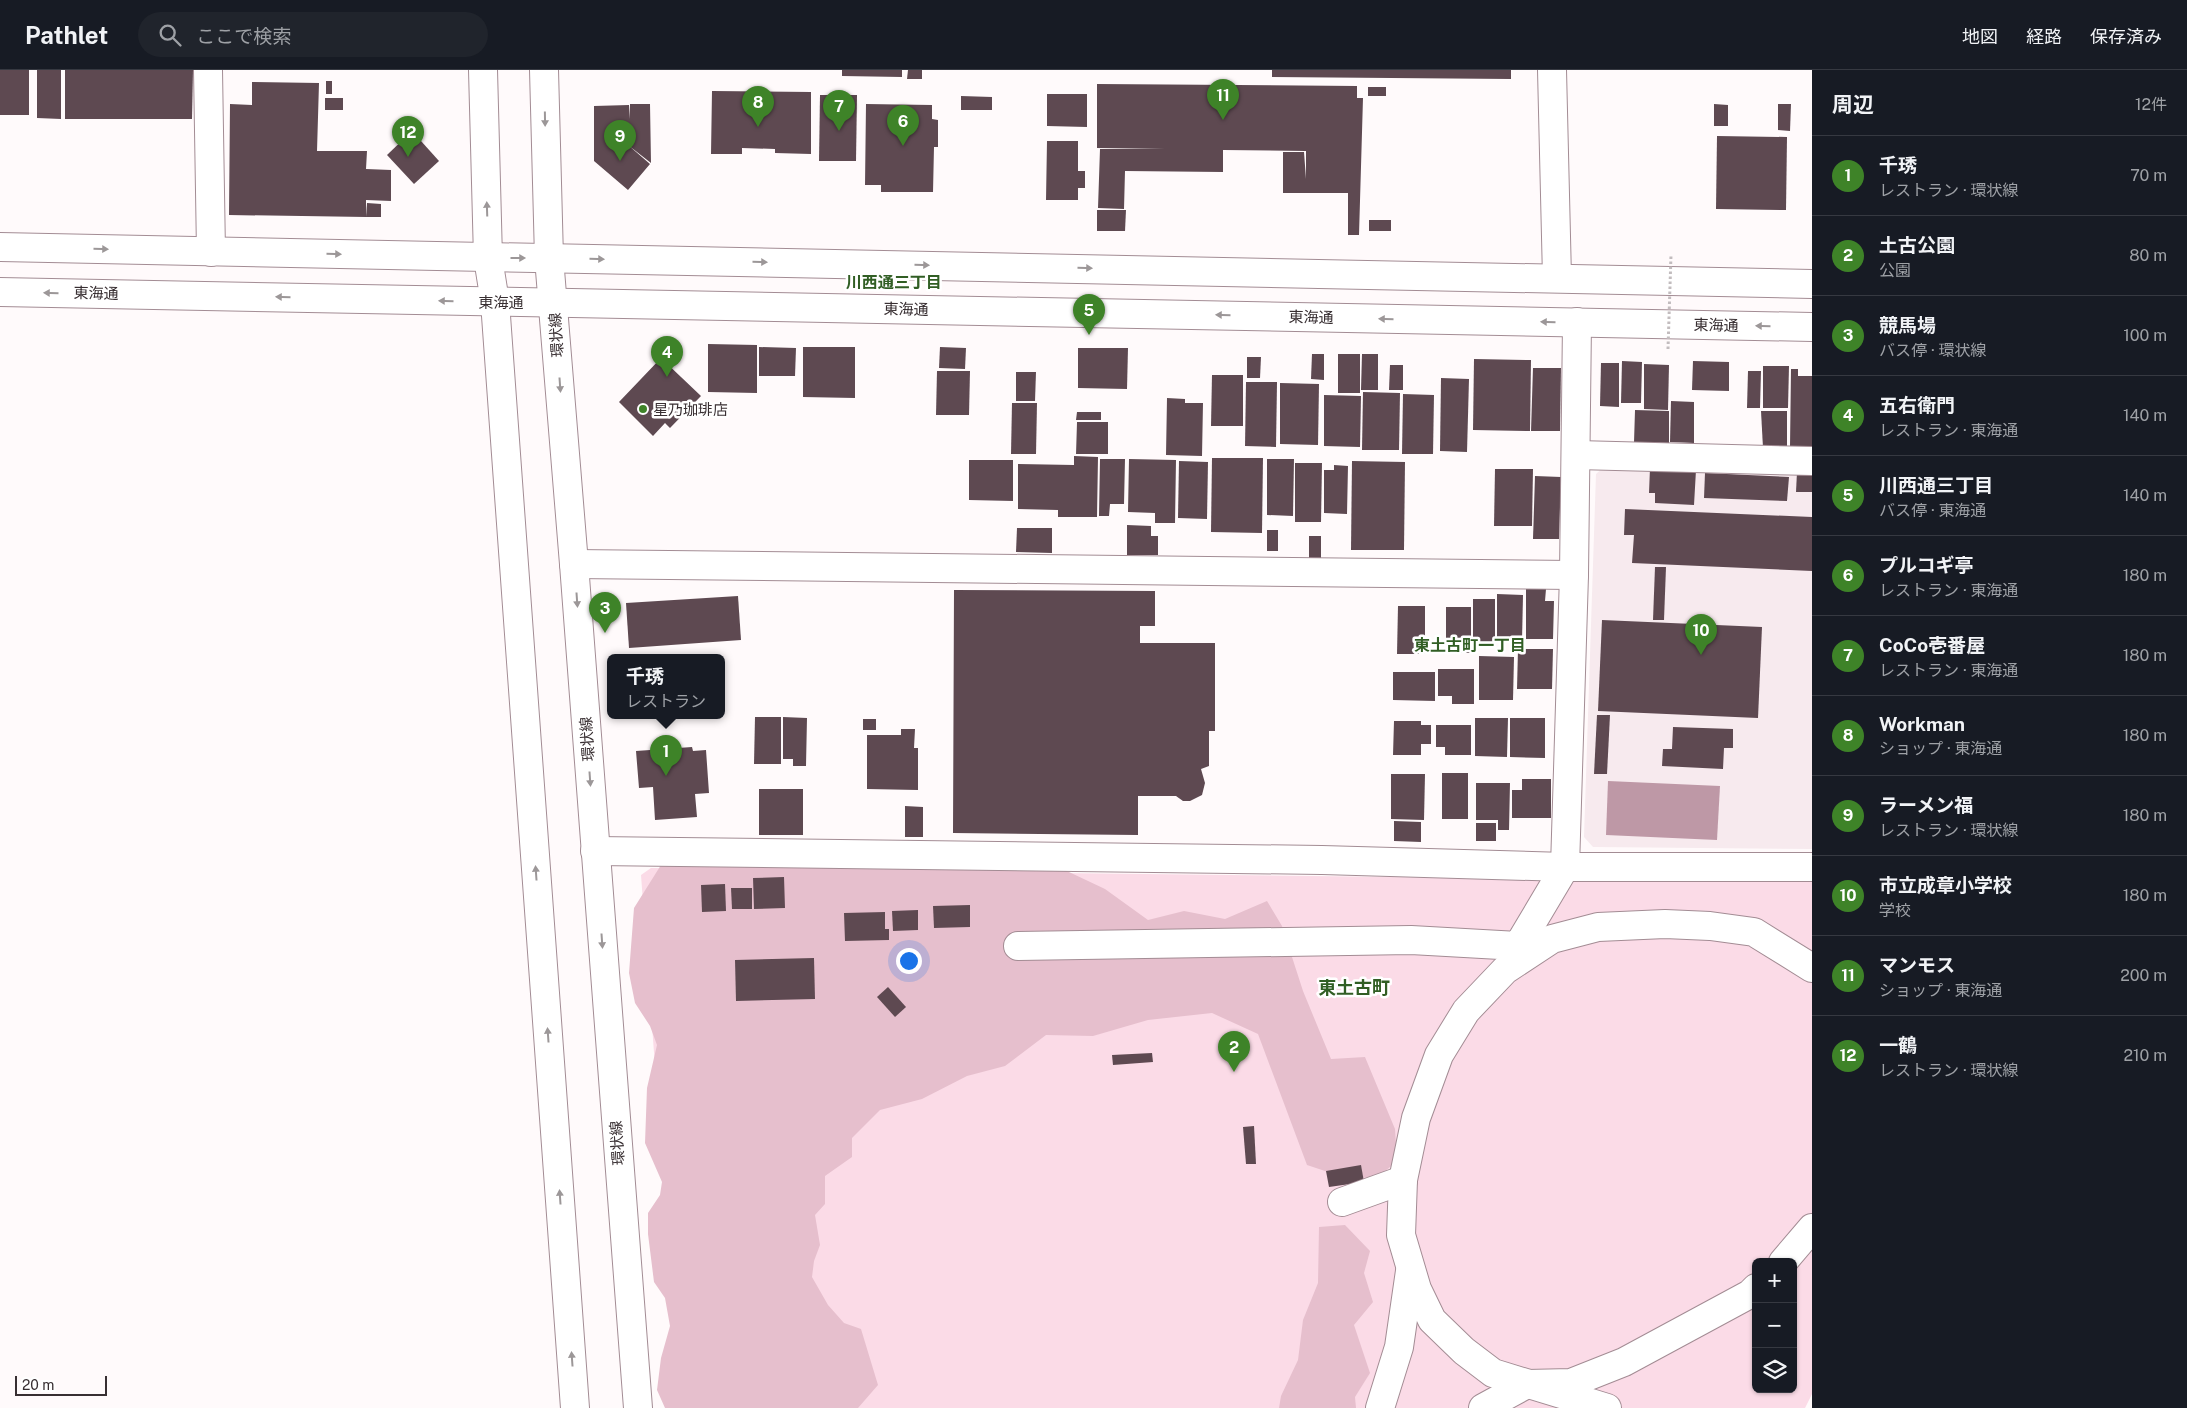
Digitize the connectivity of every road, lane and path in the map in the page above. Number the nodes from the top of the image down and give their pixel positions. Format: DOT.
graph roads {
  1 [pos="208,70"];
  2 [pos="483,70"];
  3 [pos="544,70"];
  4 [pos="1552,70"];
  5 [pos="0,247"];
  6 [pos="211,252"];
  7 [pos="1671,255"];
  8 [pos="488,258"];
  9 [pos="549,258"];
  10 [pos="1557,278"];
  11 [pos="1812,284"];
  12 [pos="0,292"];
  13 [pos="495,302"];
  14 [pos="554,302"];
  15 [pos="1578,322"];
  16 [pos="1812,327"];
  17 [pos="1668,349"];
  18 [pos="1577,455"];
  19 [pos="1812,461"];
  20 [pos="574,564"];
  21 [pos="1574,575"];
  22 [pos="595,851"];
  23 [pos="1565,867"];
  24 [pos="1812,867"];
  25 [pos="1018,946"];
  26 [pos="1520,952"];
  27 [pos="1812,968"];
  28 [pos="1403,1180"];
  29 [pos="1342,1202"];
  30 [pos="1812,1228"];
  31 [pos="1786,1258"];
  32 [pos="1411,1267"];
  33 [pos="1752,1292"];
  34 [pos="1527,1384"];
  35 [pos="575,1408"];
  36 [pos="638,1408"];
  37 [pos="1380,1408"];
  38 [pos="1484,1408"];
  39 [pos="1607,1408"];
  1 -- 6 [label="main road"];
  8 -- 2 [label="main road, one-way"];
  3 -- 9 [label="main road, 環状線, one-way"];
  4 -- 10 [label="main road"];
  5 -- 6 [label="main road, one-way"];
  6 -- 8 [label="main road, one-way"];
  7 -- 17 [label="path, bridge"];
  8 -- 9 [label="main road, one-way"];
  8 -- 13 [label="main road"];
  9 -- 10 [label="main road, one-way"];
  9 -- 14 [label="main road, 環状線"];
  10 -- 11 [label="main road"];
  13 -- 12 [label="main road, 東海通, one-way"];
  13 -- 14 [label="main road, 東海通"];
  35 -- 13 [label="main road, one-way"];
  15 -- 14 [label="main road, 東海通, one-way"];
  14 -- 20 [label="main road, 環状線, one-way"];
  16 -- 15 [label="main road, 東海通, one-way"];
  15 -- 18 [label="main road"];
  18 -- 19 [label="main road"];
  18 -- 21 [label="main road"];
  20 -- 21 [label="main road"];
  20 -- 22 [label="main road, 環状線, one-way"];
  21 -- 23 [label="main road"];
  22 -- 23 [label="main road"];
  22 -- 36 [label="main road, 環状線, one-way"];
  23 -- 24 [label="main road"];
  23 -- 26 [label="main road"];
  25 -- 26 [label="main road"];
  26 -- 27 [label="main road"];
  26 -- 28 [label="main road"];
  28 -- 29 [label="main road"];
  28 -- 32 [label="main road"];
  30 -- 31 [label="main road"];
  32 -- 34 [label="main road"];
  32 -- 37 [label="main road"];
  33 -- 34 [label="main road"];
  34 -- 38 [label="main road"];
  34 -- 39 [label="main road"];
}
